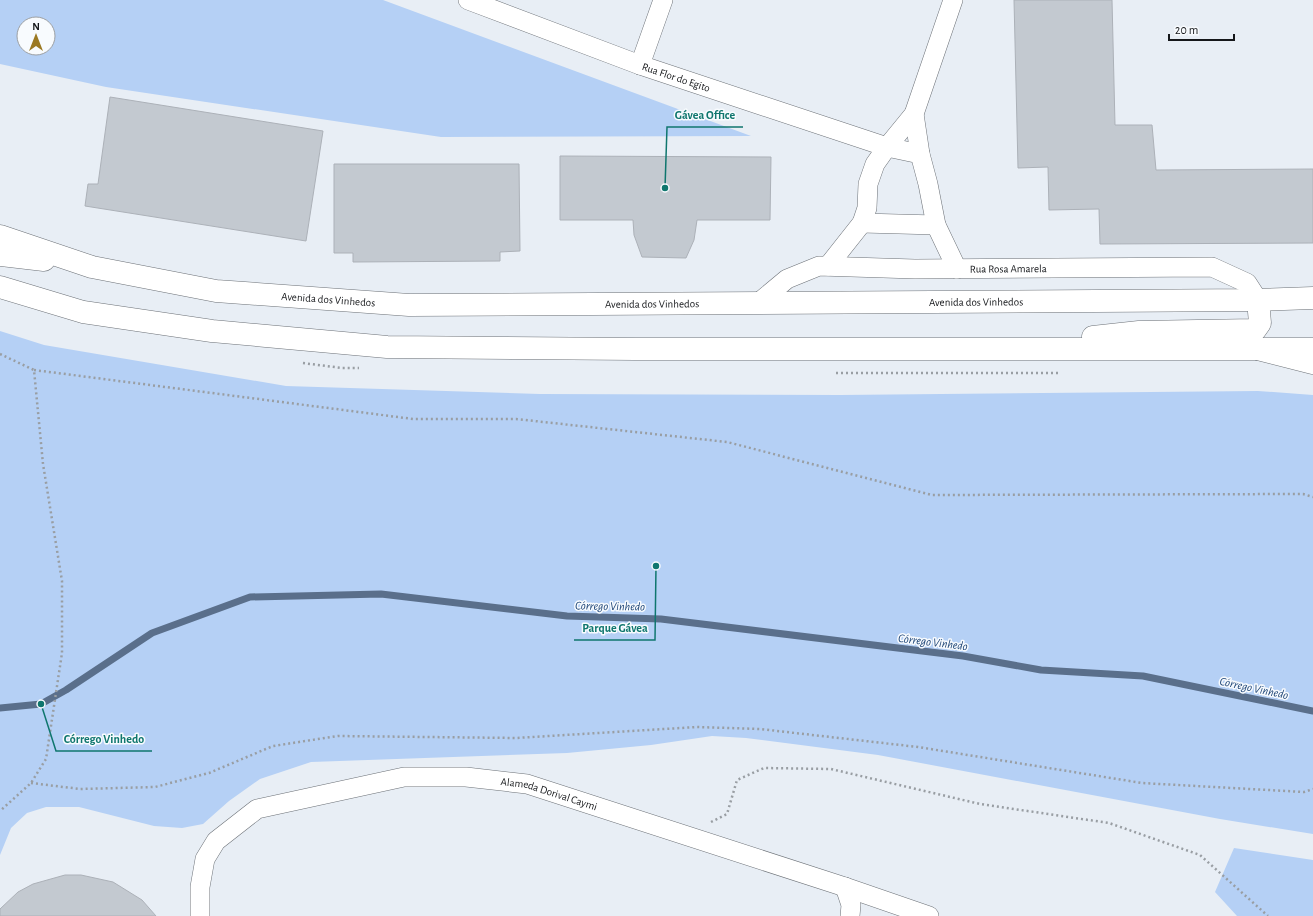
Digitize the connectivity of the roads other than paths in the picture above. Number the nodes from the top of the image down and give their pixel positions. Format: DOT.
graph roads {
  1 [pos="468,0"];
  2 [pos="663,0"];
  3 [pos="953,0"];
  4 [pos="640,64"];
  5 [pos="914,114"];
  6 [pos="887,147"];
  7 [pos="920,154"];
  8 [pos="862,223"];
  9 [pos="936,225"];
  10 [pos="0,236"];
  11 [pos="0,254"];
  12 [pos="828,266"];
  13 [pos="92,267"];
  14 [pos="957,269"];
  15 [pos="0,287"];
  16 [pos="1313,298"];
  17 [pos="1258,300"];
  18 [pos="757,304"];
  19 [pos="970,349"];
  20 [pos="1258,349"];
  21 [pos="1313,349"];
  22 [pos="1313,363"];
  23 [pos="845,887"];
  24 [pos="200,916"];
  25 [pos="850,916"];
  26 [pos="929,916"];
  1 -- 4 [label="street, Rua Flor do Egito"];
  2 -- 4 [label="street"];
  3 -- 5 [label="street"];
  4 -- 6 [label="street, Rua Flor do Egito"];
  5 -- 6 [label="street"];
  5 -- 7 [label="street"];
  6 -- 7 [label="street, Rua Flor do Egito"];
  6 -- 8 [label="street"];
  7 -- 9 [label="street"];
  8 -- 9 [label="street"];
  8 -- 12 [label="street"];
  9 -- 14 [label="street"];
  10 -- 13 [label="main road, Avenida dos Vinhedos"];
  11 -- 13 [label="main road"];
  12 -- 14 [label="street, Rua Rosa Amarela"];
  12 -- 18 [label="street, Rua Rosa Amarela"];
  13 -- 18 [label="main road, Avenida dos Vinhedos"];
  14 -- 17 [label="street, Rua Rosa Amarela"];
  15 -- 19 [label="main road"];
  16 -- 17 [label="main road, Avenida dos Vinhedos"];
  17 -- 18 [label="main road, Avenida dos Vinhedos"];
  17 -- 19 [label="main road"];
  19 -- 20 [label="main road"];
  20 -- 21 [label="main road"];
  20 -- 22 [label="main road"];
  23 -- 24 [label="street, Alameda Dorival Caymi"];
  23 -- 25 [label="street"];
  23 -- 26 [label="street, Alameda Dorival Caymi"];
}
